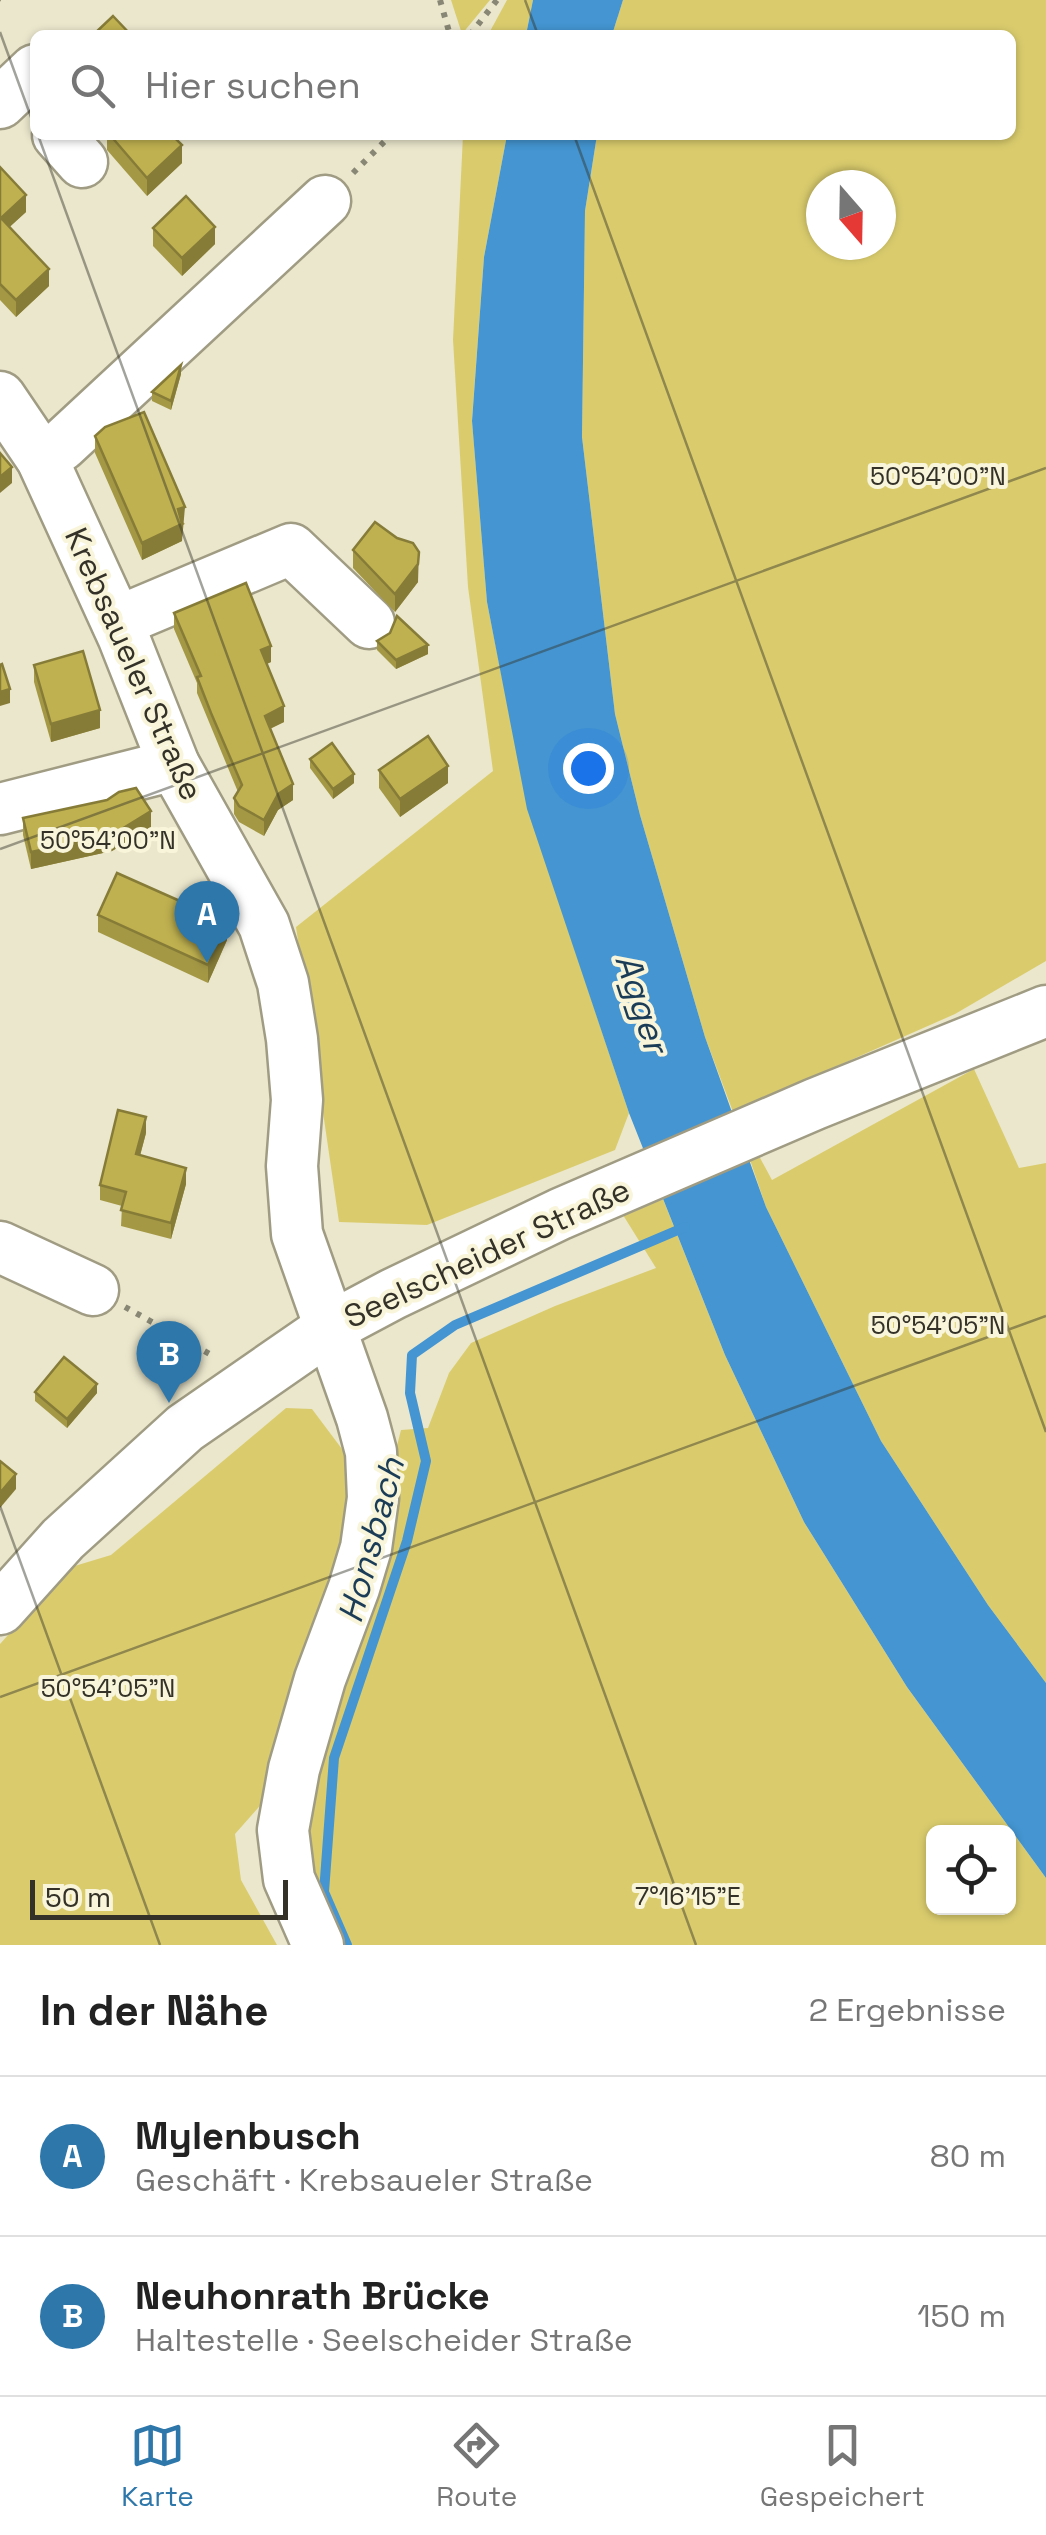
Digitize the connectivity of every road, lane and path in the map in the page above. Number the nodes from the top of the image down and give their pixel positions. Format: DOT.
graph roads {
  1 [pos="440,0"];
  2 [pos="497,0"];
  3 [pos="449,30"];
  4 [pos="474,30"];
  5 [pos="386,140"];
  6 [pos="325,201"];
  7 [pos="2,405"];
  8 [pos="42,459"];
  9 [pos="116,622"];
  10 [pos="369,624"];
  11 [pos="174,765"];
  12 [pos="0,808"];
  13 [pos="1046,1011"];
  14 [pos="0,1247"];
  15 [pos="94,1290"];
  16 [pos="330,1327"];
  17 [pos="257,1380"];
  18 [pos="0,1608"];
  19 [pos="318,1945"];
  1 -- 3 [label="path"];
  2 -- 4 [label="path"];
  5 -- 6 [label="path"];
  6 -- 8 [label="street"];
  7 -- 8 [label="street, Krebsaueler Straße"];
  8 -- 9 [label="street, Krebsaueler Straße"];
  9 -- 10 [label="street"];
  9 -- 11 [label="street, Krebsaueler Straße"];
  11 -- 12 [label="street"];
  11 -- 16 [label="street, Krebsaueler Straße"];
  13 -- 16 [label="street, Seelscheider Straße"];
  14 -- 15 [label="street"];
  15 -- 17 [label="path"];
  16 -- 17 [label="street, Seelscheider Straße"];
  16 -- 19 [label="street, Krebsaueler Straße"];
  17 -- 18 [label="street, Seelscheider Straße"];
}
